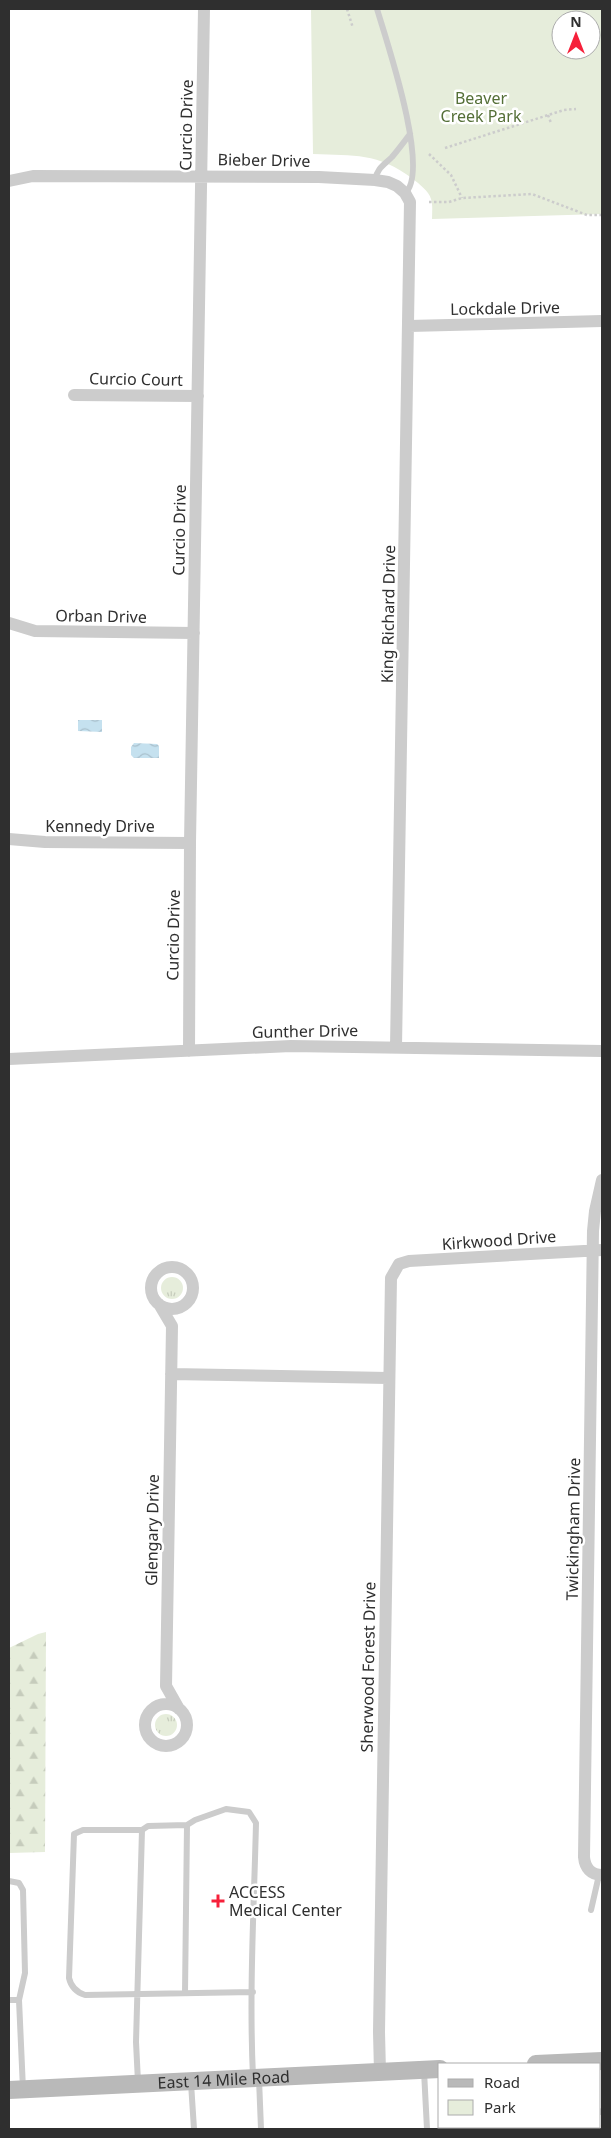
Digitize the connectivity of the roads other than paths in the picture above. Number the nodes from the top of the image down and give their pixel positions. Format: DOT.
graph roads {
  1 [pos="204,9"];
  2 [pos="377,9"];
  3 [pos="410,134"];
  4 [pos="202,176"];
  5 [pos="375,180"];
  6 [pos="9,181"];
  7 [pos="401,189"];
  8 [pos="602,321"];
  9 [pos="409,326"];
  10 [pos="74,395"];
  11 [pos="198,396"];
  12 [pos="9,623"];
  13 [pos="194,633"];
  14 [pos="9,838"];
  15 [pos="190,842"];
  16 [pos="396,1047"];
  17 [pos="189,1051"];
  18 [pos="602,1052"];
  19 [pos="9,1059"];
  20 [pos="602,1180"];
  21 [pos="598,1250"];
  22 [pos="399,1264"];
  23 [pos="159,1304"];
  24 [pos="184,1305"];
  25 [pos="172,1326"];
  26 [pos="171,1374"];
  27 [pos="388,1378"];
  28 [pos="166,1686"];
  29 [pos="153,1709"];
  30 [pos="179,1709"];
  31 [pos="188,1825"];
  32 [pos="142,1830"];
  33 [pos="599,1875"];
  34 [pos="9,1881"];
  35 [pos="591,1910"];
  36 [pos="253,1992"];
  37 [pos="185,1993"];
  38 [pos="137,1994"];
  39 [pos="9,2000"];
  40 [pos="19,2000"];
  41 [pos="602,2061"];
  42 [pos="558,2063"];
  43 [pos="432,2069"];
  44 [pos="380,2072"];
  45 [pos="256,2078"];
  46 [pos="190,2081"];
  47 [pos="138,2084"];
  48 [pos="16,2090"];
  49 [pos="194,2129"];
  50 [pos="261,2129"];
  51 [pos="427,2129"];
  1 -- 4 [label="street, Curcio Drive"];
  2 -- 3 [label="lane"];
  3 -- 5 [label="lane"];
  3 -- 7 [label="lane"];
  4 -- 5 [label="street, Bieber Drive"];
  4 -- 6 [label="street, Bieber Drive"];
  4 -- 11 [label="street, Curcio Drive"];
  5 -- 7 [label="street, Bieber Drive"];
  7 -- 9 [label="street, King Richard Drive"];
  8 -- 9 [label="street, Lockdale Drive"];
  9 -- 16 [label="street, King Richard Drive"];
  10 -- 11 [label="street, Curcio Court"];
  11 -- 13 [label="street, Curcio Drive"];
  12 -- 13 [label="street, Orban Drive"];
  13 -- 15 [label="street, Curcio Drive"];
  14 -- 15 [label="street, Kennedy Drive"];
  15 -- 17 [label="street, Curcio Drive"];
  16 -- 17 [label="street, Gunther Drive"];
  16 -- 18 [label="street, Gunther Drive"];
  17 -- 19 [label="street, Gunther Drive"];
  20 -- 21 [label="street, Twickingham Drive"];
  21 -- 22 [label="street, Kirkwood Drive"];
  21 -- 33 [label="street, Twickingham Drive"];
  22 -- 27 [label="street, Sherwood Forest Drive"];
  23 -- 24 [label="street"];
  23 -- 24 [label="street, Glengary Drive"];
  23 -- 25 [label="street, Glengary Drive"];
  24 -- 25 [label="street, Glengary Drive"];
  25 -- 26 [label="street, Glengary Drive"];
  26 -- 27 [label="street"];
  26 -- 28 [label="street, Glengary Drive"];
  27 -- 44 [label="street, Sherwood Forest Drive"];
  28 -- 29 [label="street, Glengary Drive"];
  28 -- 30 [label="street, Glengary Drive"];
  29 -- 30 [label="street"];
  29 -- 30 [label="street, Glengary Drive"];
  31 -- 32 [label="lane"];
  31 -- 36 [label="lane"];
  31 -- 37 [label="lane"];
  32 -- 38 [label="lane"];
  32 -- 38 [label="lane"];
  33 -- 35 [label="lane"];
  34 -- 40 [label="lane"];
  36 -- 37 [label="lane"];
  36 -- 45 [label="lane"];
  37 -- 38 [label="lane"];
  38 -- 47 [label="lane"];
  39 -- 40 [label="lane"];
  40 -- 48 [label="lane"];
  41 -- 42 [label="main road"];
  43 -- 44 [label="main road, East 14 Mile Road"];
  43 -- 51 [label="lane"];
  44 -- 45 [label="main road, East 14 Mile Road"];
  45 -- 46 [label="main road, East 14 Mile Road"];
  45 -- 50 [label="lane"];
  46 -- 47 [label="main road, East 14 Mile Road"];
  46 -- 49 [label="lane"];
  47 -- 48 [label="main road, East 14 Mile Road"];
}
